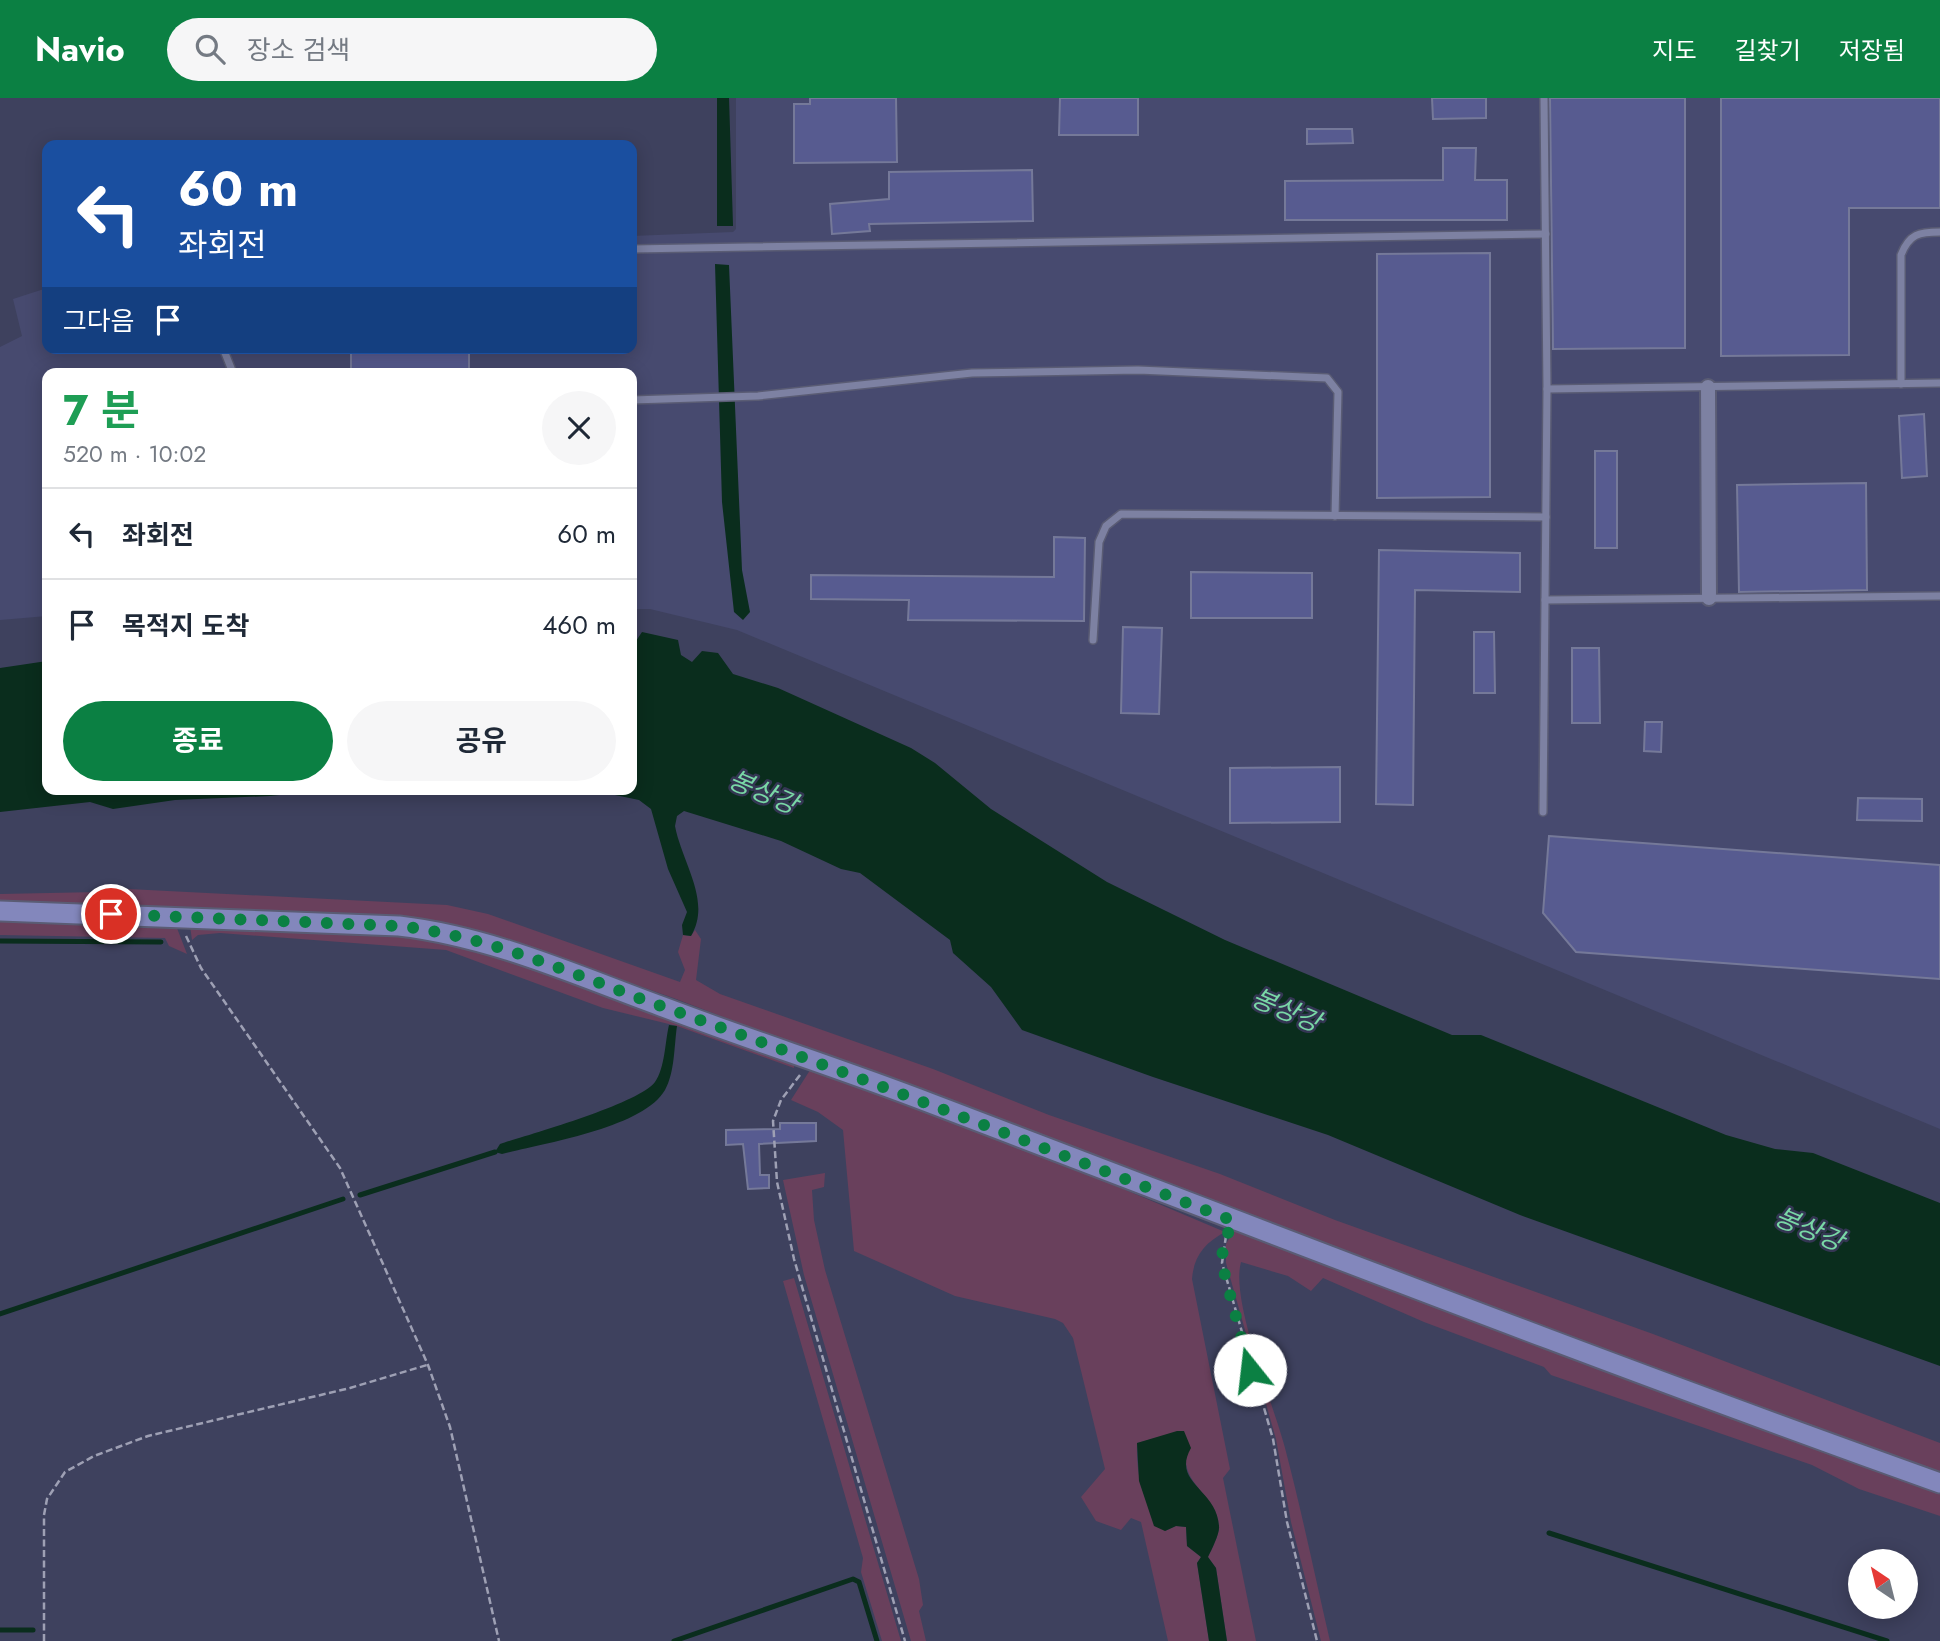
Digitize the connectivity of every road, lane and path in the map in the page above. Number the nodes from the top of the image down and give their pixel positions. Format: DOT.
graph roads {
  1 [pos="1544,98"];
  2 [pos="1940,232"];
  3 [pos="1546,234"];
  4 [pos="637,249"];
  5 [pos="1940,383"];
  6 [pos="1901,384"];
  7 [pos="1708,387"];
  8 [pos="1547,389"];
  9 [pos="637,400"];
  10 [pos="1335,516"];
  11 [pos="1546,517"];
  12 [pos="1940,596"];
  13 [pos="1709,598"];
  14 [pos="1545,600"];
  15 [pos="1093,640"];
  16 [pos="1543,812"];
  17 [pos="0,911"];
  18 [pos="180,916"];
  19 [pos="813,1059"];
  20 [pos="1234,1221"];
  21 [pos="428,1365"];
  22 [pos="1940,1483"];
  23 [pos="44,1641"];
  24 [pos="499,1641"];
  25 [pos="905,1641"];
  26 [pos="1317,1641"];
  1 -- 3 [label="lane"];
  2 -- 6 [label="lane"];
  3 -- 4 [label="lane"];
  3 -- 8 [label="lane"];
  5 -- 6 [label="lane"];
  6 -- 7 [label="lane"];
  7 -- 8 [label="lane"];
  7 -- 13 [label="street"];
  8 -- 11 [label="lane"];
  9 -- 10 [label="lane"];
  10 -- 11 [label="lane"];
  10 -- 15 [label="lane"];
  11 -- 14 [label="lane"];
  12 -- 13 [label="lane"];
  13 -- 14 [label="lane"];
  14 -- 16 [label="lane"];
  17 -- 18 [label="main road"];
  18 -- 19 [label="main road"];
  18 -- 21 [label="path"];
  19 -- 20 [label="main road"];
  19 -- 25 [label="path"];
  20 -- 22 [label="main road"];
  20 -- 26 [label="path"];
  21 -- 23 [label="path"];
  21 -- 24 [label="path"];
}
